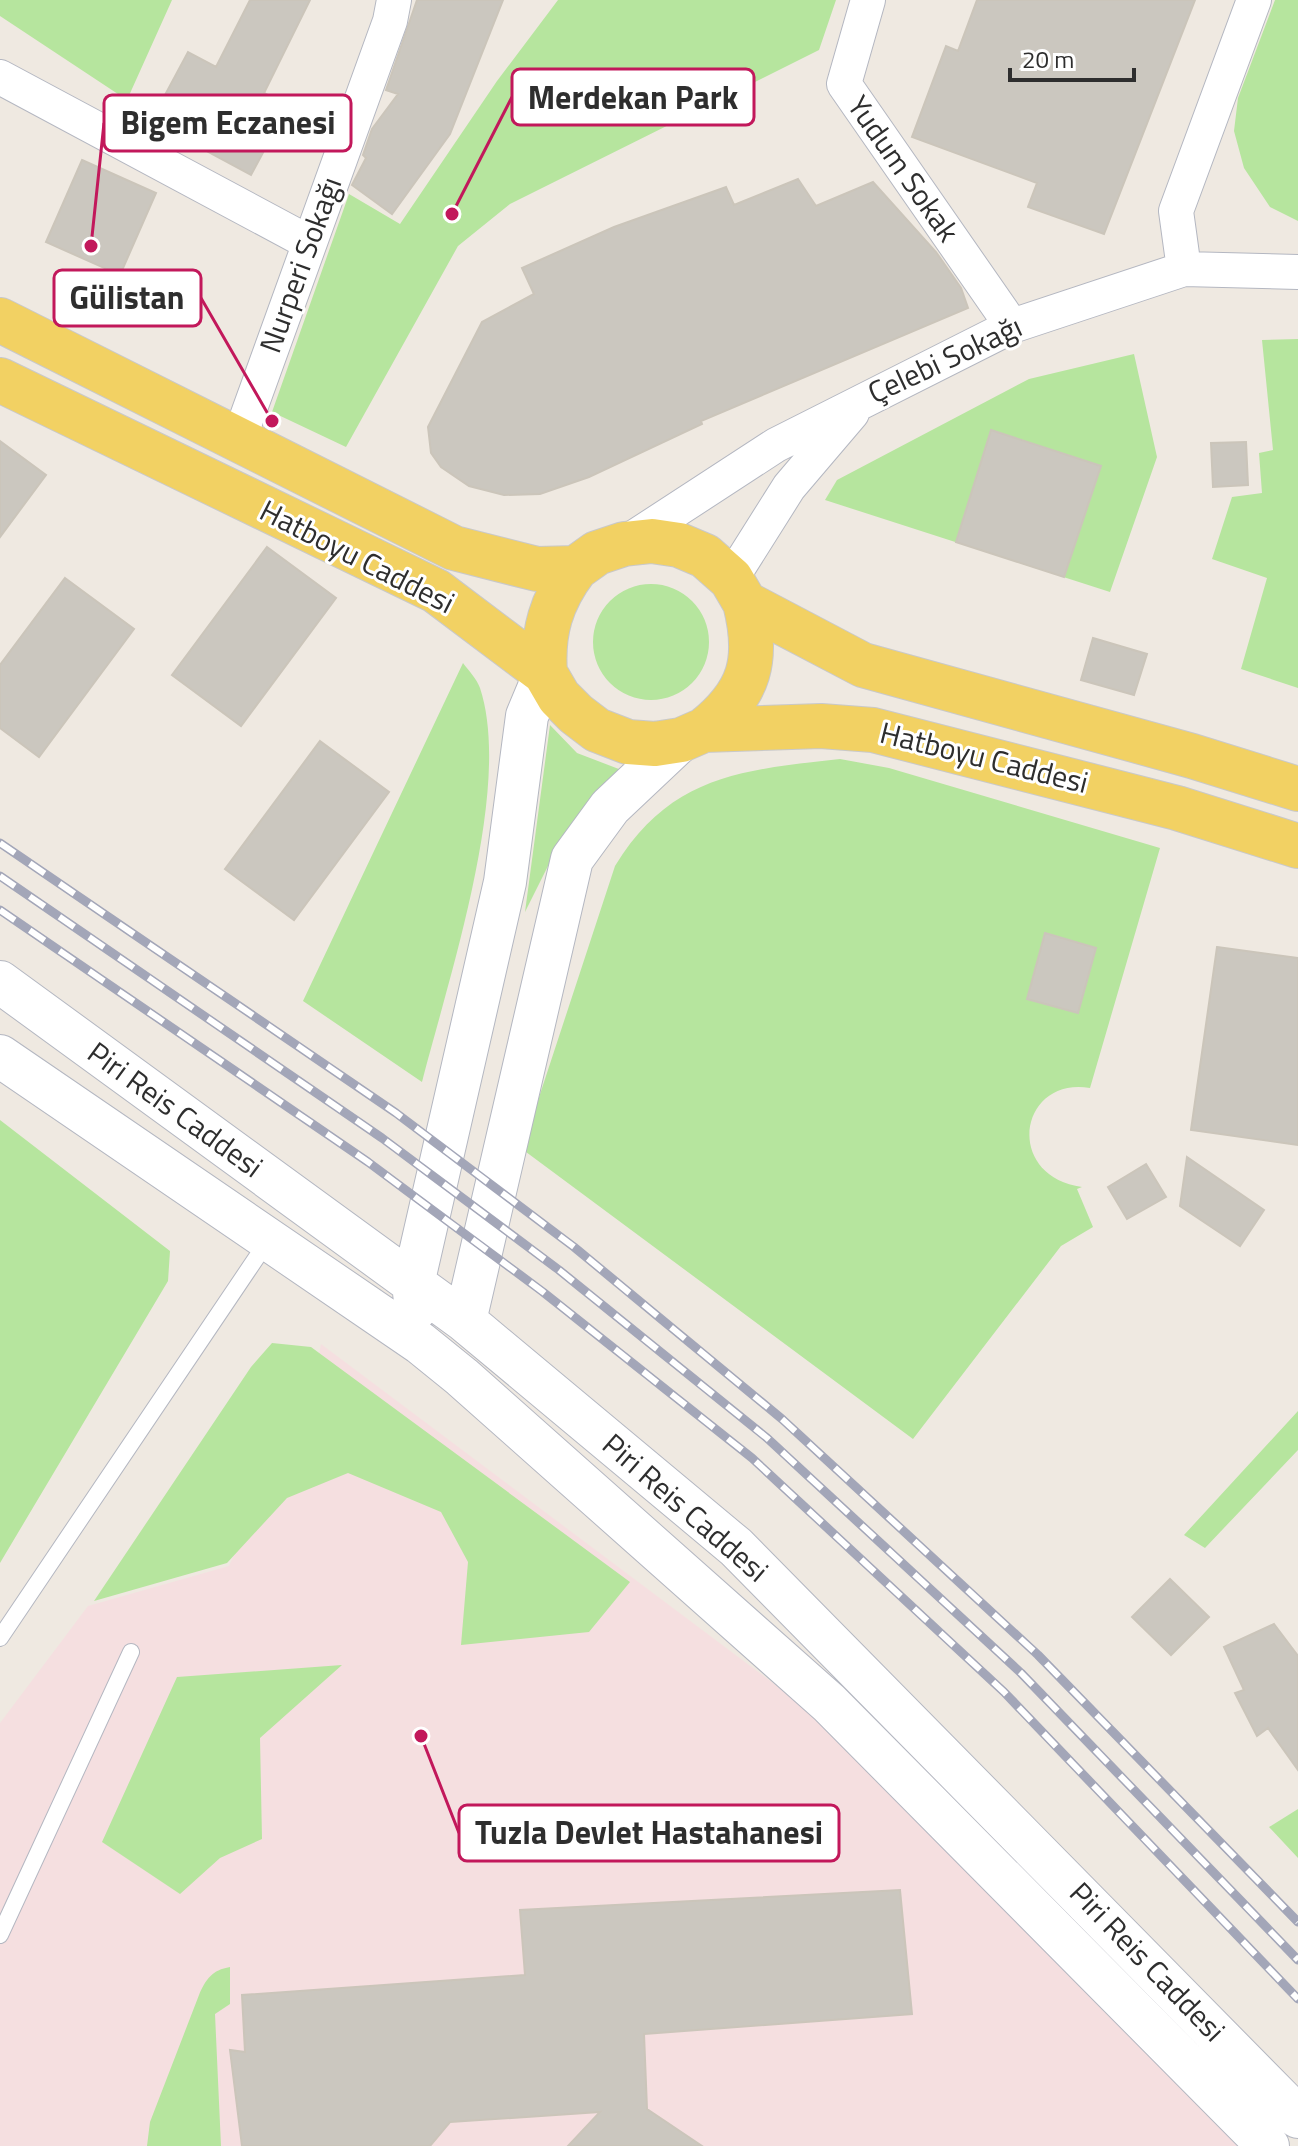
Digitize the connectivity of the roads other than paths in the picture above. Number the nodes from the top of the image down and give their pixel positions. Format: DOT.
graph roads {
  1 [pos="394,0"];
  2 [pos="868,0"];
  3 [pos="1254,0"];
  4 [pos="0,77"];
  5 [pos="308,242"];
  6 [pos="1184,269"];
  7 [pos="1298,272"];
  8 [pos="0,320"];
  9 [pos="1012,326"];
  10 [pos="0,380"];
  11 [pos="865,397"];
  12 [pos="239,439"];
  13 [pos="624,544"];
  14 [pos="576,568"];
  15 [pos="738,591"];
  16 [pos="545,673"];
  17 [pos="692,735"];
  18 [pos="1298,789"];
  19 [pos="1298,846"];
  20 [pos="0,982"];
  21 [pos="0,1056"];
  22 [pos="269,1240"];
  23 [pos="413,1284"];
  24 [pos="465,1321"];
  25 [pos="420,1343"];
  26 [pos="0,1638"];
  27 [pos="131,1652"];
  28 [pos="0,1935"];
  29 [pos="1298,2117"];
  30 [pos="1268,2146"];
  1 -- 5 [label="street, Nurperi Sokağı"];
  2 -- 9 [label="street, Yudum Sokak"];
  3 -- 6 [label="street"];
  4 -- 5 [label="street"];
  5 -- 12 [label="street, Nurperi Sokağı"];
  6 -- 7 [label="street, Çelebi Sokağı"];
  6 -- 9 [label="street, Çelebi Sokağı"];
  8 -- 12 [label="main road, Hatboyu Caddesi"];
  9 -- 11 [label="street, Çelebi Sokağı"];
  10 -- 16 [label="main road, Hatboyu Caddesi"];
  11 -- 13 [label="street, Çelebi Sokağı"];
  11 -- 15 [label="street"];
  12 -- 14 [label="main road, Hatboyu Caddesi"];
  13 -- 14 [label="main road, Hatboyu Caddesi"];
  13 -- 15 [label="main road, Hatboyu Caddesi"];
  14 -- 16 [label="main road"];
  15 -- 17 [label="main road"];
  15 -- 18 [label="main road, Hatboyu Caddesi"];
  16 -- 17 [label="main road, Hatboyu Caddesi"];
  16 -- 23 [label="street"];
  17 -- 19 [label="main road, Hatboyu Caddesi"];
  17 -- 24 [label="street"];
  20 -- 23 [label="street, Piri Reis Caddesi"];
  21 -- 22 [label="street, Piri Reis Caddesi"];
  22 -- 25 [label="street, Piri Reis Caddesi"];
  22 -- 26 [label="lane"];
  23 -- 24 [label="street, Piri Reis Caddesi"];
  23 -- 25 [label="street"];
  24 -- 25 [label="street"];
  24 -- 29 [label="street, Piri Reis Caddesi"];
  25 -- 30 [label="street, Piri Reis Caddesi"];
  27 -- 28 [label="lane"];
}
